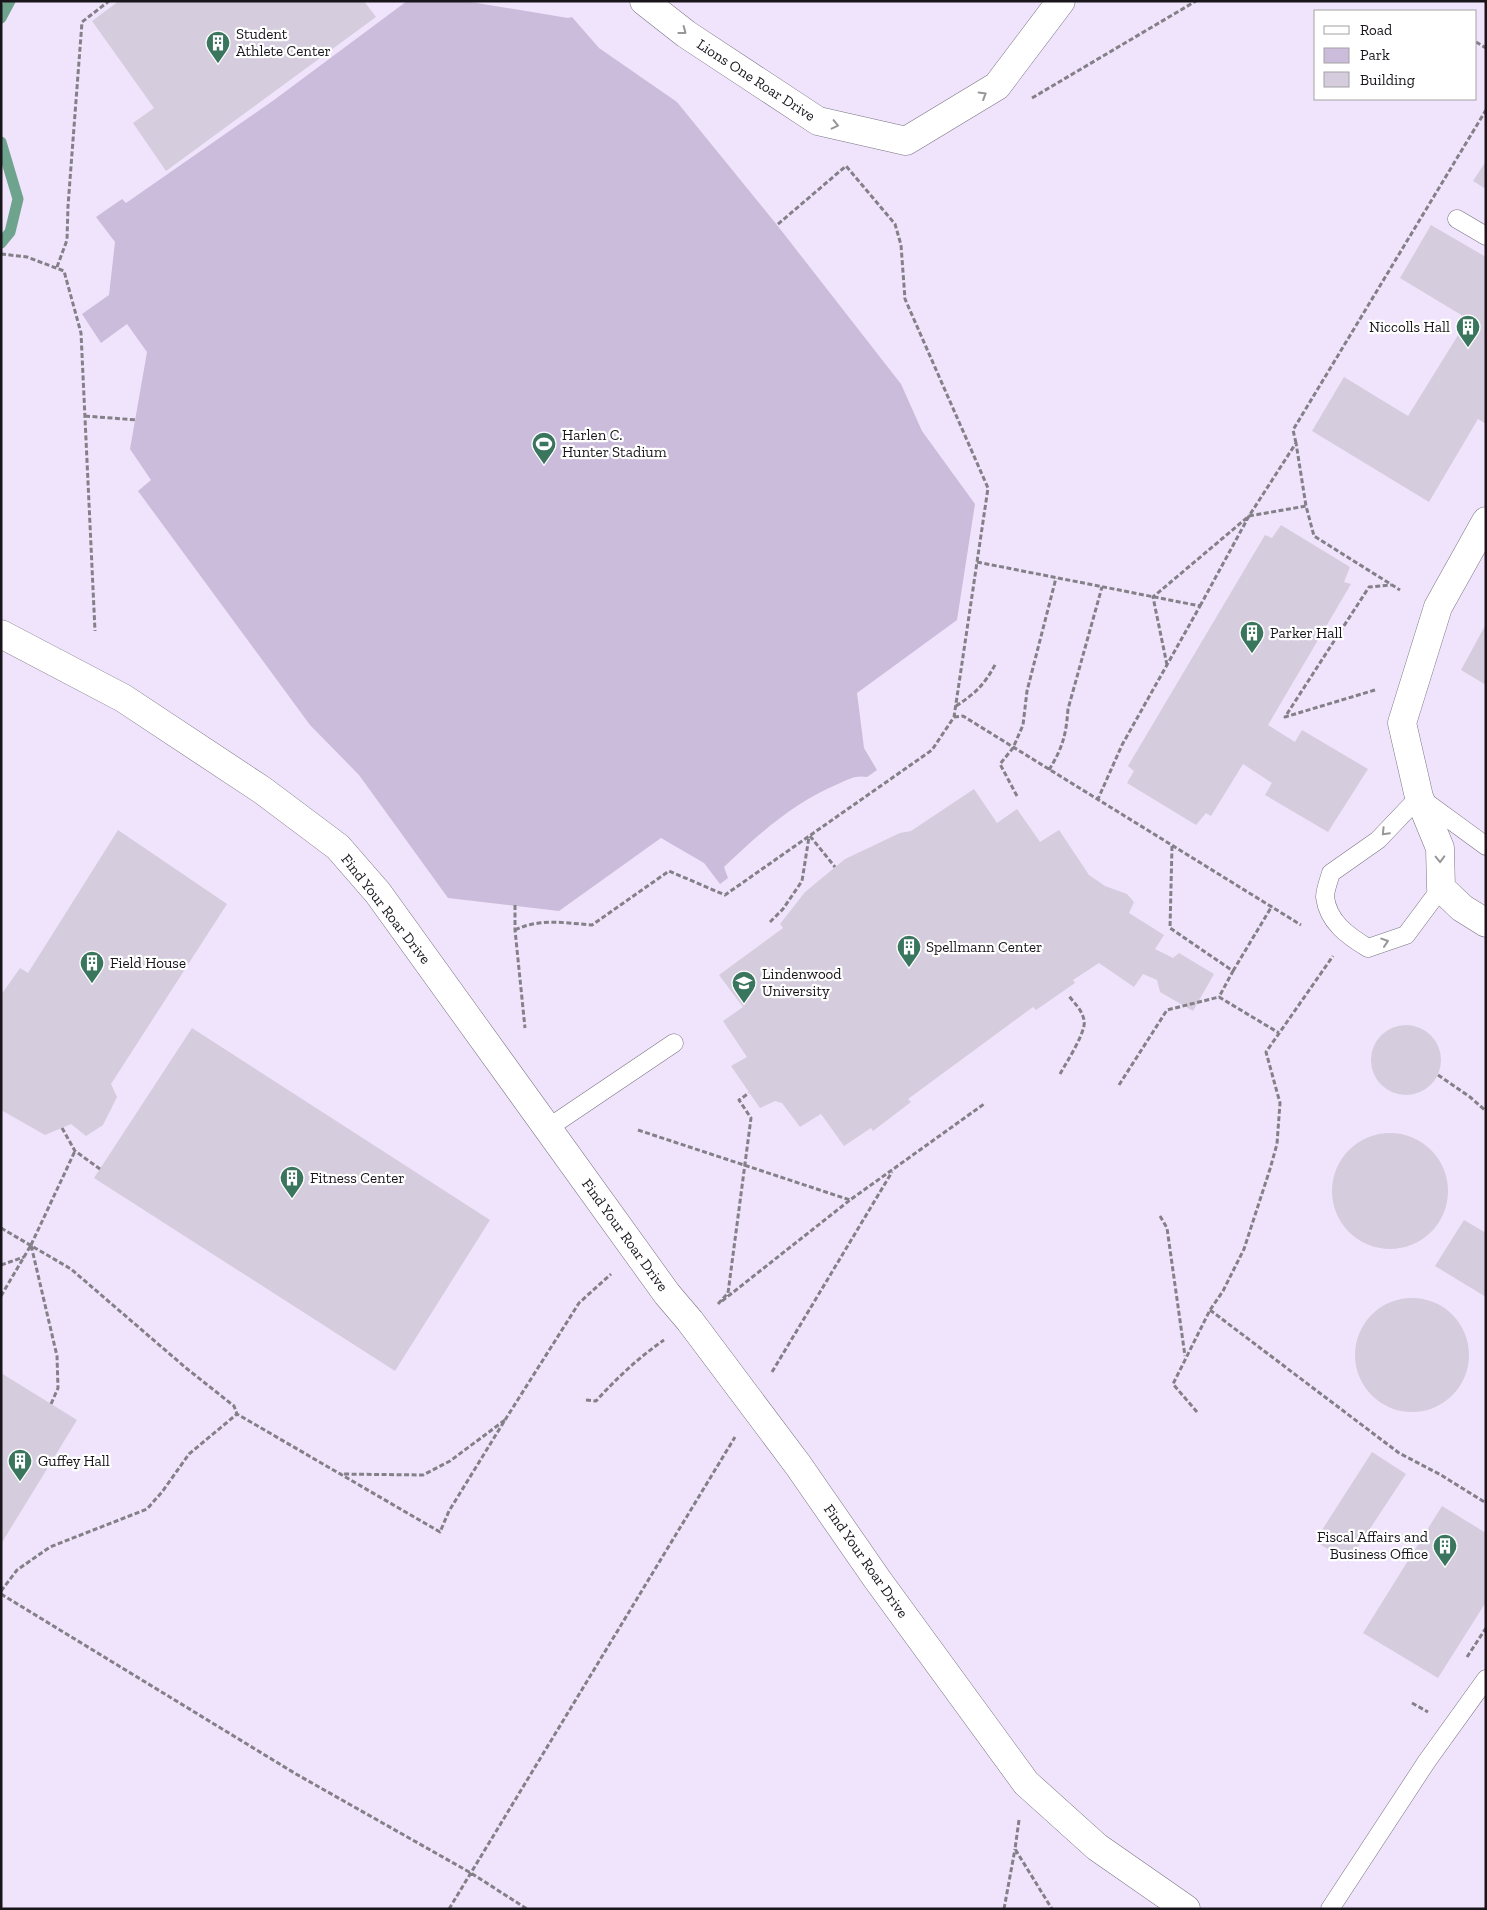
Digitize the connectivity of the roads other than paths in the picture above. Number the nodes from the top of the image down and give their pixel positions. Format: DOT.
graph roads {
  1 [pos="644,1"];
  2 [pos="1061,1"];
  3 [pos="1457,219"];
  4 [pos="1486,236"];
  5 [pos="1486,521"];
  6 [pos="1,634"];
  7 [pos="1419,797"];
  8 [pos="1486,846"];
  9 [pos="1441,888"];
  10 [pos="1486,924"];
  11 [pos="674,1043"];
  12 [pos="548,1128"];
  13 [pos="1486,1679"];
  14 [pos="1186,1909"];
  15 [pos="1330,1909"];
  1 -- 2 [label="street, Lions One Roar Drive, one-way"];
  3 -- 4 [label="lane"];
  5 -- 7 [label="street"];
  6 -- 12 [label="street, Find Your Roar Drive"];
  7 -- 8 [label="lane"];
  7 -- 9 [label="street, one-way"];
  7 -- 9 [label="lane, one-way"];
  9 -- 10 [label="street"];
  11 -- 12 [label="lane"];
  12 -- 14 [label="street, Find Your Roar Drive"];
  13 -- 15 [label="lane"];
}
